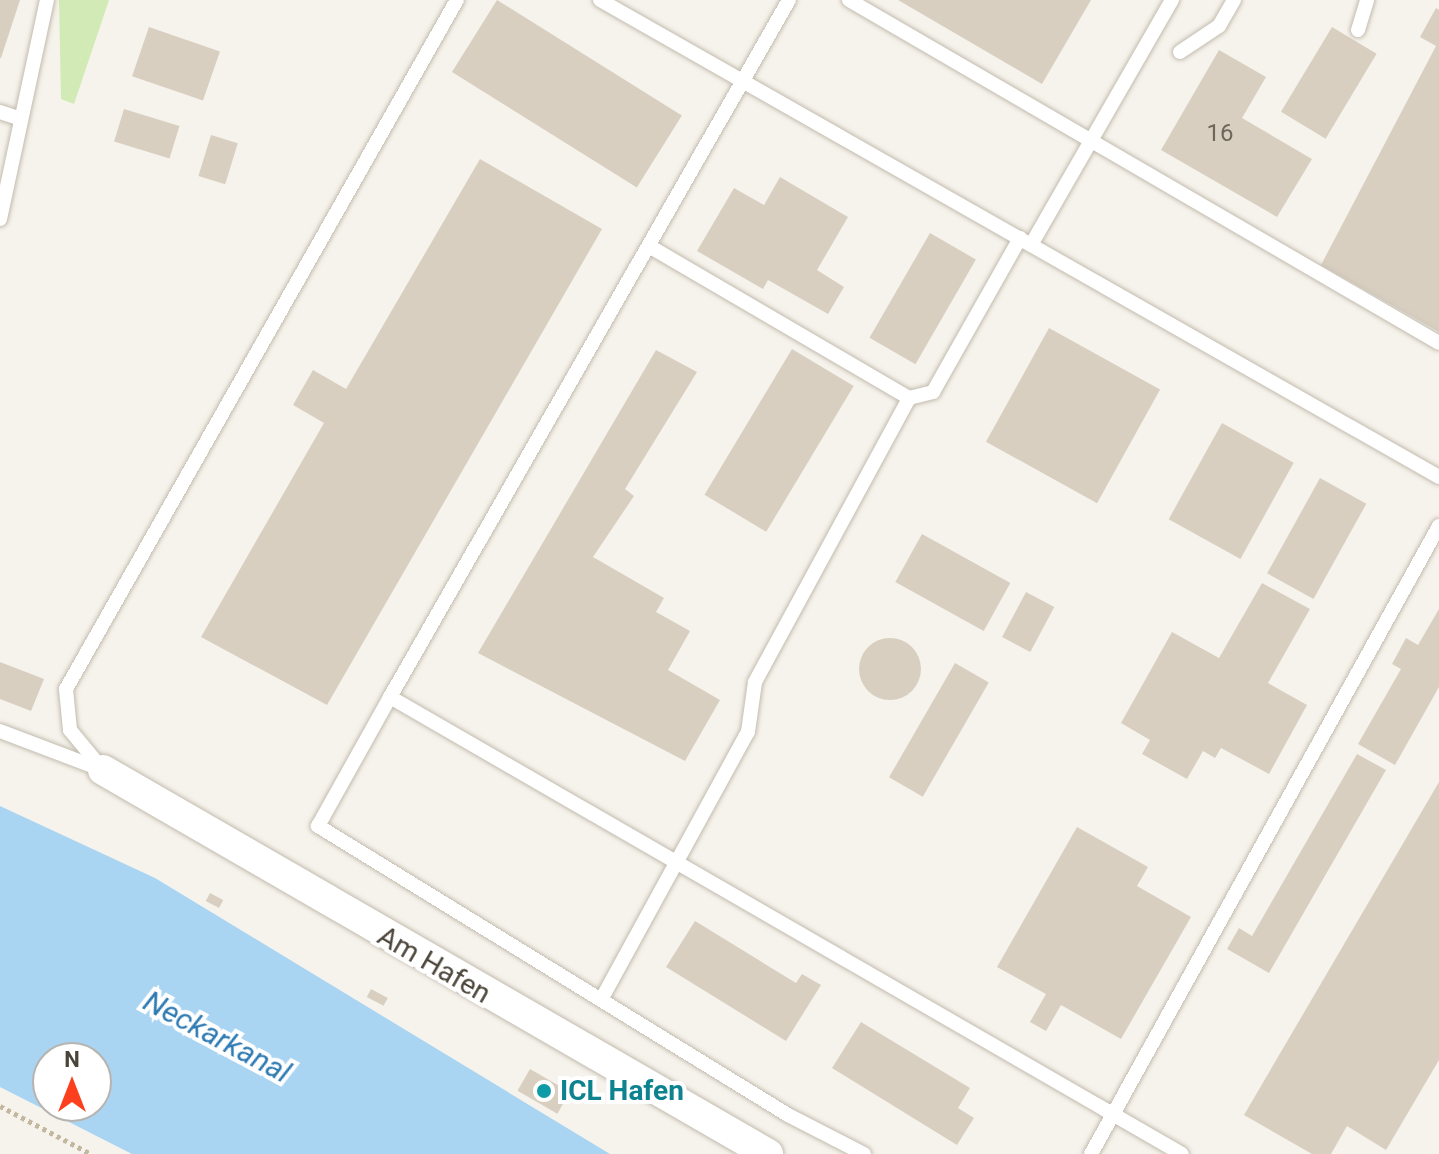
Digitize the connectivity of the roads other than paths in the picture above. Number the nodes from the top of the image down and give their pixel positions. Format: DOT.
graph roads {
  1 [pos="47,0"];
  2 [pos="457,0"];
  3 [pos="600,0"];
  4 [pos="789,0"];
  5 [pos="849,0"];
  6 [pos="1172,0"];
  7 [pos="1234,0"];
  8 [pos="1367,0"];
  9 [pos="1358,30"];
  10 [pos="1180,52"];
  11 [pos="743,81"];
  12 [pos="0,112"];
  13 [pos="21,119"];
  14 [pos="1092,141"];
  15 [pos="0,219"];
  16 [pos="1025,242"];
  17 [pos="649,246"];
  18 [pos="1439,343"];
  19 [pos="909,398"];
  20 [pos="1439,477"];
  21 [pos="1439,526"];
  22 [pos="390,697"];
  23 [pos="0,731"];
  24 [pos="103,770"];
  25 [pos="677,863"];
  26 [pos="601,1000"];
  27 [pos="1114,1115"];
  28 [pos="768,1154"];
  29 [pos="864,1154"];
  30 [pos="1091,1154"];
  31 [pos="1182,1154"];
  1 -- 13 [label="lane"];
  2 -- 24 [label="lane, Am Hafen"];
  3 -- 11 [label="lane"];
  4 -- 11 [label="lane"];
  5 -- 14 [label="lane"];
  6 -- 14 [label="lane"];
  7 -- 10 [label="lane"];
  8 -- 9 [label="lane"];
  11 -- 16 [label="lane"];
  11 -- 17 [label="lane"];
  12 -- 13 [label="lane"];
  13 -- 15 [label="lane"];
  14 -- 16 [label="lane"];
  14 -- 18 [label="lane"];
  16 -- 19 [label="lane"];
  16 -- 20 [label="lane"];
  17 -- 19 [label="lane"];
  17 -- 22 [label="lane"];
  19 -- 25 [label="lane"];
  21 -- 27 [label="lane"];
  22 -- 25 [label="lane"];
  22 -- 26 [label="lane"];
  23 -- 24 [label="lane, Am Hafen"];
  24 -- 28 [label="street, Am Hafen"];
  25 -- 26 [label="lane"];
  25 -- 27 [label="lane"];
  26 -- 29 [label="lane"];
  27 -- 30 [label="lane"];
  27 -- 31 [label="lane"];
}
